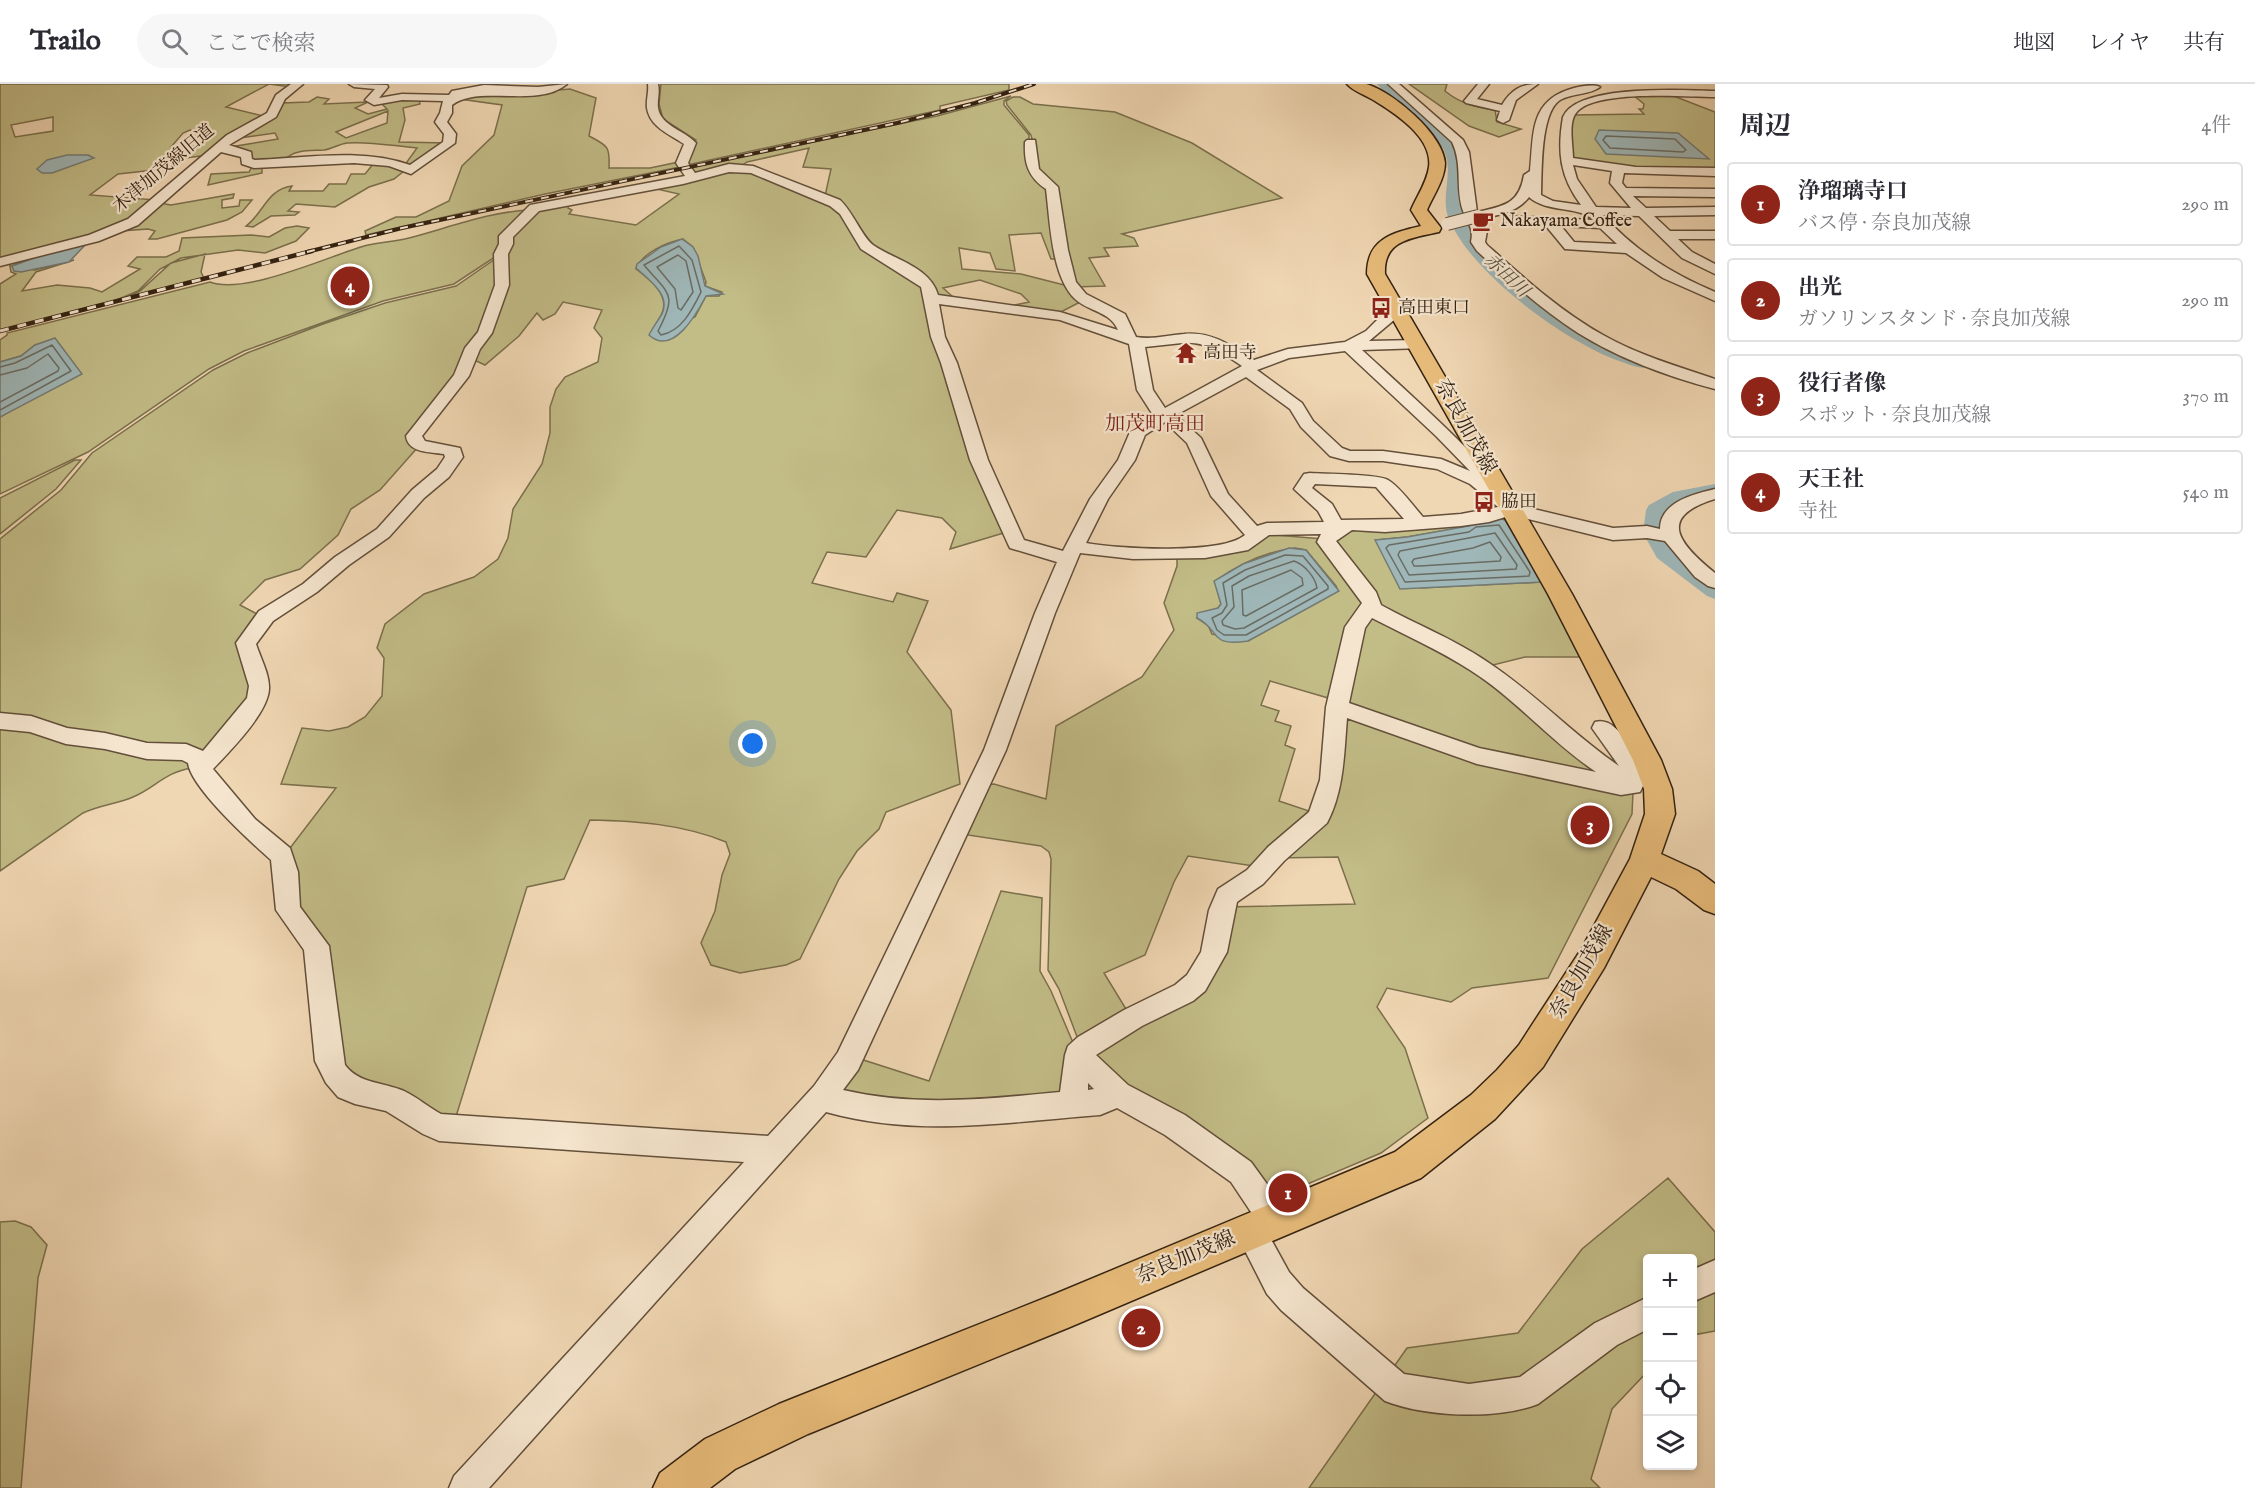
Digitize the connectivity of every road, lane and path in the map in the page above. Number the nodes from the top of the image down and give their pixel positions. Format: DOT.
graph roads {
  1 [pos="298,84"];
  2 [pos="354,84"];
  3 [pos="562,84"];
  4 [pos="653,84"];
  5 [pos="1354,84"];
  6 [pos="1393,84"];
  7 [pos="1485,84"];
  8 [pos="1533,84"];
  9 [pos="1598,84"];
  10 [pos="1635,84"];
  11 [pos="1672,89"];
  12 [pos="1715,91"];
  13 [pos="452,98"];
  14 [pos="1706,107"];
  15 [pos="1031,142"];
  16 [pos="220,148"];
  17 [pos="1568,161"];
  18 [pos="1618,169"];
  19 [pos="1715,172"];
  20 [pos="692,177"];
  21 [pos="1622,192"];
  22 [pos="1715,193"];
  23 [pos="1523,198"];
  24 [pos="1498,211"];
  25 [pos="1594,212"];
  26 [pos="1643,212"];
  27 [pos="1715,212"];
  28 [pos="1550,222"];
  29 [pos="1442,225"];
  30 [pos="1607,225"];
  31 [pos="1667,235"];
  32 [pos="1714,236"];
  33 [pos="1630,249"];
  34 [pos="0,262"];
  35 [pos="1715,270"];
  36 [pos="1715,279"];
  37 [pos="1693,287"];
  38 [pos="1715,297"];
  39 [pos="932,298"];
  40 [pos="1396,306"];
  41 [pos="1133,341"];
  42 [pos="1418,345"];
  43 [pos="1348,346"];
  44 [pos="1250,368"];
  45 [pos="1715,384"];
  46 [pos="1163,415"];
  47 [pos="1494,480"];
  48 [pos="1715,494"];
  49 [pos="1511,508"];
  50 [pos="1418,523"];
  51 [pos="1336,530"];
  52 [pos="1258,534"];
  53 [pos="1671,537"];
  54 [pos="1071,553"];
  55 [pos="1715,582"];
  56 [pos="1370,608"];
  57 [pos="1337,707"];
  58 [pos="0,721"];
  59 [pos="1603,728"];
  60 [pos="200,768"];
  61 [pos="1637,770"];
  62 [pos="1644,860"];
  63 [pos="1715,901"];
  64 [pos="1078,1054"];
  65 [pos="1118,1094"];
  66 [pos="824,1095"];
  67 [pos="1072,1104"];
  68 [pos="775,1150"];
  69 [pos="1262,1225"];
  70 [pos="1715,1275"];
  71 [pos="1697,1284"];
  72 [pos="1643,1314"];
  73 [pos="466,1488"];
  74 [pos="675,1488"];
  1 -- 16 [label="street, 木津加茂線旧道"];
  2 -- 13 [label="street"];
  3 -- 13 [label="street"];
  4 -- 20 [label="street"];
  5 -- 29 [label="main road"];
  6 -- 45 [label="street"];
  7 -- 8 [label="street"];
  9 -- 23 [label="street"];
  10 -- 25 [label="street"];
  11 -- 12 [label="street"];
  11 -- 14 [label="street"];
  11 -- 17 [label="street"];
  13 -- 16 [label="street"];
  15 -- 41 [label="street"];
  16 -- 34 [label="street, 木津加茂線旧道"];
  17 -- 18 [label="street"];
  17 -- 25 [label="street"];
  18 -- 19 [label="street"];
  18 -- 21 [label="street"];
  20 -- 39 [label="street"];
  20 -- 60 [label="street"];
  21 -- 22 [label="street"];
  21 -- 26 [label="street"];
  23 -- 24 [label="street"];
  23 -- 25 [label="street"];
  24 -- 28 [label="street"];
  24 -- 29 [label="street, bridge"];
  25 -- 26 [label="street"];
  25 -- 30 [label="street"];
  26 -- 27 [label="street"];
  26 -- 31 [label="street"];
  28 -- 30 [label="street"];
  28 -- 33 [label="street"];
  29 -- 40 [label="main road, 奈良加茂線"];
  30 -- 33 [label="street"];
  31 -- 32 [label="street"];
  31 -- 35 [label="street"];
  33 -- 37 [label="street"];
  36 -- 37 [label="street"];
  37 -- 38 [label="street"];
  39 -- 41 [label="street"];
  39 -- 54 [label="street"];
  40 -- 42 [label="main road, 奈良加茂線"];
  40 -- 43 [label="street"];
  41 -- 44 [label="street"];
  41 -- 46 [label="street"];
  42 -- 43 [label="street"];
  42 -- 47 [label="main road, 奈良加茂線"];
  43 -- 44 [label="street"];
  43 -- 47 [label="street"];
  44 -- 46 [label="street"];
  44 -- 49 [label="street"];
  46 -- 52 [label="street"];
  46 -- 54 [label="street"];
  47 -- 49 [label="main road, 奈良加茂線"];
  48 -- 53 [label="street"];
  49 -- 50 [label="street"];
  49 -- 53 [label="street"];
  49 -- 61 [label="main road, 奈良加茂線"];
  50 -- 51 [label="street"];
  50 -- 51 [label="street"];
  51 -- 52 [label="street"];
  51 -- 56 [label="street"];
  52 -- 54 [label="street"];
  53 -- 55 [label="street"];
  54 -- 66 [label="street"];
  56 -- 57 [label="street"];
  56 -- 61 [label="street"];
  57 -- 61 [label="street"];
  57 -- 64 [label="street"];
  58 -- 60 [label="street"];
  59 -- 61 [label="street"];
  60 -- 68 [label="street"];
  61 -- 62 [label="main road, 奈良加茂線"];
  62 -- 63 [label="main road"];
  62 -- 69 [label="main road, 奈良加茂線"];
  64 -- 65 [label="street"];
  64 -- 67 [label="street"];
  65 -- 67 [label="street"];
  65 -- 69 [label="street"];
  66 -- 67 [label="street"];
  66 -- 68 [label="street"];
  68 -- 73 [label="street"];
  69 -- 72 [label="street"];
  69 -- 74 [label="main road, 奈良加茂線"];
  70 -- 71 [label="street"];
}
